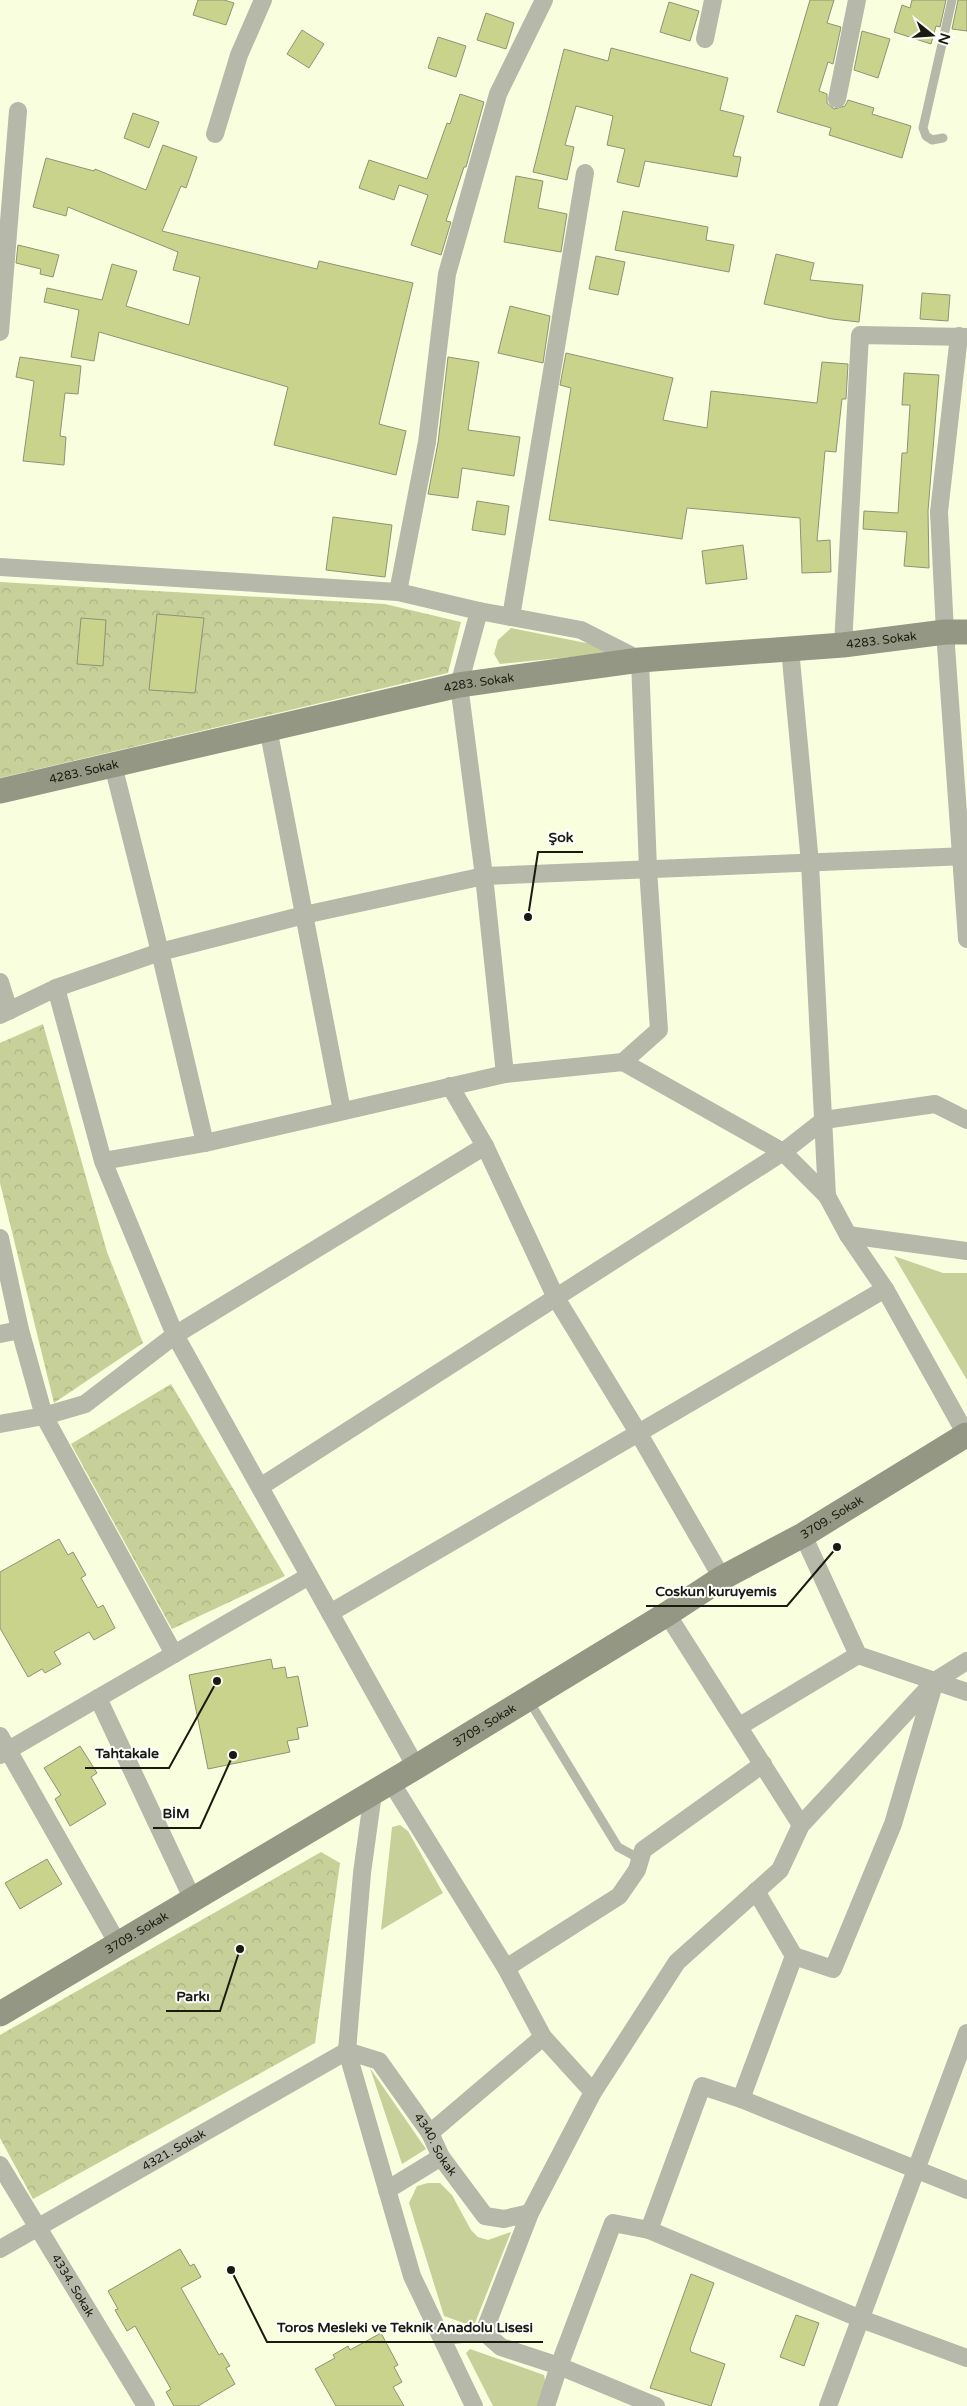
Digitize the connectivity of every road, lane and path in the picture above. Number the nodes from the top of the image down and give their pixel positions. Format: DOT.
graph roads {
  1 [pos="262,0"];
  2 [pos="544,0"];
  3 [pos="713,0"];
  4 [pos="857,0"];
  5 [pos="952,0"];
  6 [pos="706,39"];
  7 [pos="837,99"];
  8 [pos="18,111"];
  9 [pos="214,134"];
  10 [pos="943,138"];
  11 [pos="585,173"];
  12 [pos="0,332"];
  13 [pos="963,336"];
  14 [pos="0,567"];
  15 [pos="398,592"];
  16 [pos="479,611"];
  17 [pos="511,617"];
  18 [pos="956,632"];
  19 [pos="844,645"];
  20 [pos="790,649"];
  21 [pos="640,660"];
  22 [pos="459,684"];
  23 [pos="268,728"];
  24 [pos="113,765"];
  25 [pos="0,791"];
  26 [pos="964,856"];
  27 [pos="810,863"];
  28 [pos="648,869"];
  29 [pos="484,876"];
  30 [pos="304,915"];
  31 [pos="967,939"];
  32 [pos="160,952"];
  33 [pos="0,982"];
  34 [pos="56,988"];
  35 [pos="4,1013"];
  36 [pos="623,1062"];
  37 [pos="506,1074"];
  38 [pos="450,1086"];
  39 [pos="342,1111"];
  40 [pos="824,1120"];
  41 [pos="967,1120"];
  42 [pos="205,1143"];
  43 [pos="484,1146"];
  44 [pos="783,1152"];
  45 [pos="103,1161"];
  46 [pos="827,1196"];
  47 [pos="848,1235"];
  48 [pos="0,1238"];
  49 [pos="967,1251"];
  50 [pos="885,1289"];
  51 [pos="556,1298"];
  52 [pos="20,1330"];
  53 [pos="0,1334"];
  54 [pos="175,1335"];
  55 [pos="44,1416"];
  56 [pos="0,1424"];
  57 [pos="639,1434"];
  58 [pos="966,1436"];
  59 [pos="260,1487"];
  60 [pos="803,1534"];
  61 [pos="309,1576"];
  62 [pos="722,1578"];
  63 [pos="330,1613"];
  64 [pos="667,1614"];
  65 [pos="174,1654"];
  66 [pos="858,1655"];
  67 [pos="967,1661"];
  68 [pos="935,1681"];
  69 [pos="967,1692"];
  70 [pos="98,1698"];
  71 [pos="528,1699"];
  72 [pos="740,1726"];
  73 [pos="3,1747"];
  74 [pos="763,1764"];
  75 [pos="416,1767"];
  76 [pos="382,1788"];
  77 [pos="801,1825"];
  78 [pos="640,1859"];
  79 [pos="756,1891"];
  80 [pos="193,1900"];
  81 [pos="118,1944"];
  82 [pos="794,1956"];
  83 [pos="506,1968"];
  84 [pos="0,2014"];
  85 [pos="967,2033"];
  86 [pos="543,2037"];
  87 [pos="347,2050"];
  88 [pos="593,2092"];
  89 [pos="741,2099"];
  90 [pos="430,2133"];
  91 [pos="441,2157"];
  92 [pos="0,2165"];
  93 [pos="916,2170"];
  94 [pos="387,2190"];
  95 [pos="967,2190"];
  96 [pos="530,2213"];
  97 [pos="37,2228"];
  98 [pos="649,2230"];
  99 [pos="0,2249"];
  100 [pos="861,2319"];
  101 [pos="484,2332"];
  102 [pos="441,2336"];
  103 [pos="967,2358"];
  104 [pos="559,2366"];
  105 [pos="146,2406"];
  106 [pos="474,2406"];
  107 [pos="546,2406"];
  108 [pos="656,2406"];
  109 [pos="828,2406"];
  1 -- 9 [label="street"];
  2 -- 15 [label="street"];
  3 -- 6 [label="street"];
  4 -- 7 [label="street"];
  5 -- 10 [label="lane"];
  8 -- 12 [label="street"];
  11 -- 17 [label="street"];
  13 -- 18 [label="street"];
  13 -- 19 [label="street"];
  14 -- 15 [label="street"];
  15 -- 16 [label="street"];
  16 -- 17 [label="street"];
  16 -- 22 [label="street"];
  17 -- 21 [label="street"];
  18 -- 19 [label="street, 4283. Sokak"];
  18 -- 26 [label="street"];
  19 -- 20 [label="street, 4283. Sokak"];
  20 -- 21 [label="street, 4283. Sokak"];
  20 -- 27 [label="street"];
  21 -- 22 [label="street, 4283. Sokak"];
  21 -- 28 [label="street"];
  22 -- 23 [label="street, 4283. Sokak"];
  22 -- 29 [label="street"];
  23 -- 24 [label="street, 4283. Sokak"];
  23 -- 30 [label="street"];
  24 -- 25 [label="street, 4283. Sokak"];
  24 -- 32 [label="street"];
  26 -- 27 [label="street"];
  26 -- 31 [label="street"];
  27 -- 28 [label="street"];
  27 -- 40 [label="street"];
  28 -- 29 [label="street"];
  28 -- 36 [label="street"];
  29 -- 30 [label="street"];
  29 -- 37 [label="street"];
  30 -- 32 [label="street"];
  30 -- 39 [label="street"];
  32 -- 34 [label="street"];
  32 -- 42 [label="street"];
  33 -- 35 [label="street"];
  34 -- 35 [label="street"];
  34 -- 45 [label="street"];
  36 -- 37 [label="street"];
  36 -- 44 [label="street"];
  37 -- 38 [label="street"];
  38 -- 39 [label="street"];
  38 -- 43 [label="street"];
  39 -- 42 [label="street"];
  40 -- 41 [label="street"];
  40 -- 44 [label="street"];
  40 -- 46 [label="street"];
  42 -- 45 [label="street"];
  43 -- 51 [label="street"];
  43 -- 54 [label="street"];
  44 -- 46 [label="street"];
  44 -- 51 [label="street"];
  45 -- 54 [label="street"];
  46 -- 47 [label="street"];
  47 -- 49 [label="street"];
  47 -- 50 [label="street"];
  48 -- 52 [label="street"];
  50 -- 57 [label="street"];
  50 -- 58 [label="street"];
  51 -- 57 [label="street"];
  51 -- 59 [label="street"];
  52 -- 53 [label="street"];
  52 -- 55 [label="street"];
  54 -- 55 [label="street"];
  54 -- 59 [label="street"];
  55 -- 56 [label="street"];
  55 -- 65 [label="street"];
  57 -- 62 [label="street"];
  57 -- 63 [label="street"];
  58 -- 60 [label="street, 3709. Sokak"];
  59 -- 61 [label="street"];
  60 -- 62 [label="street, 3709. Sokak"];
  60 -- 66 [label="street"];
  61 -- 63 [label="street"];
  61 -- 65 [label="street"];
  62 -- 64 [label="street, 3709. Sokak"];
  63 -- 75 [label="street"];
  64 -- 71 [label="street, 3709. Sokak"];
  64 -- 72 [label="street"];
  65 -- 70 [label="street"];
  66 -- 68 [label="street"];
  66 -- 72 [label="street"];
  67 -- 68 [label="street"];
  68 -- 69 [label="street"];
  68 -- 77 [label="street"];
  68 -- 82 [label="street"];
  70 -- 73 [label="street"];
  70 -- 80 [label="street"];
  71 -- 75 [label="street, 3709. Sokak"];
  71 -- 78 [label="lane"];
  72 -- 74 [label="street"];
  73 -- 81 [label="street"];
  74 -- 77 [label="street"];
  74 -- 78 [label="street"];
  75 -- 76 [label="street, 3709. Sokak"];
  76 -- 80 [label="street, 3709. Sokak"];
  76 -- 83 [label="street"];
  76 -- 87 [label="street"];
  77 -- 79 [label="street"];
  78 -- 83 [label="street"];
  79 -- 82 [label="street"];
  79 -- 88 [label="street"];
  80 -- 81 [label="street, 3709. Sokak"];
  81 -- 84 [label="street, 3709. Sokak"];
  82 -- 89 [label="street"];
  83 -- 86 [label="street"];
  85 -- 93 [label="street"];
  86 -- 88 [label="street"];
  86 -- 90 [label="street"];
  87 -- 90 [label="street, 4340. Sokak"];
  87 -- 94 [label="street"];
  87 -- 97 [label="street, 4321. Sokak"];
  88 -- 96 [label="street"];
  89 -- 93 [label="street"];
  89 -- 98 [label="street"];
  90 -- 91 [label="street, 4340. Sokak"];
  91 -- 94 [label="street"];
  91 -- 96 [label="street, 4340. Sokak"];
  92 -- 97 [label="street, 4334. Sokak"];
  93 -- 95 [label="street"];
  93 -- 100 [label="street"];
  94 -- 102 [label="street"];
  96 -- 101 [label="street"];
  97 -- 99 [label="street, 4321. Sokak"];
  97 -- 105 [label="street, 4334. Sokak"];
  98 -- 100 [label="street"];
  98 -- 104 [label="street"];
  100 -- 103 [label="street"];
  100 -- 109 [label="street"];
  101 -- 102 [label="street"];
  101 -- 104 [label="street"];
  102 -- 106 [label="street"];
  104 -- 107 [label="street"];
  104 -- 108 [label="street"];
}
